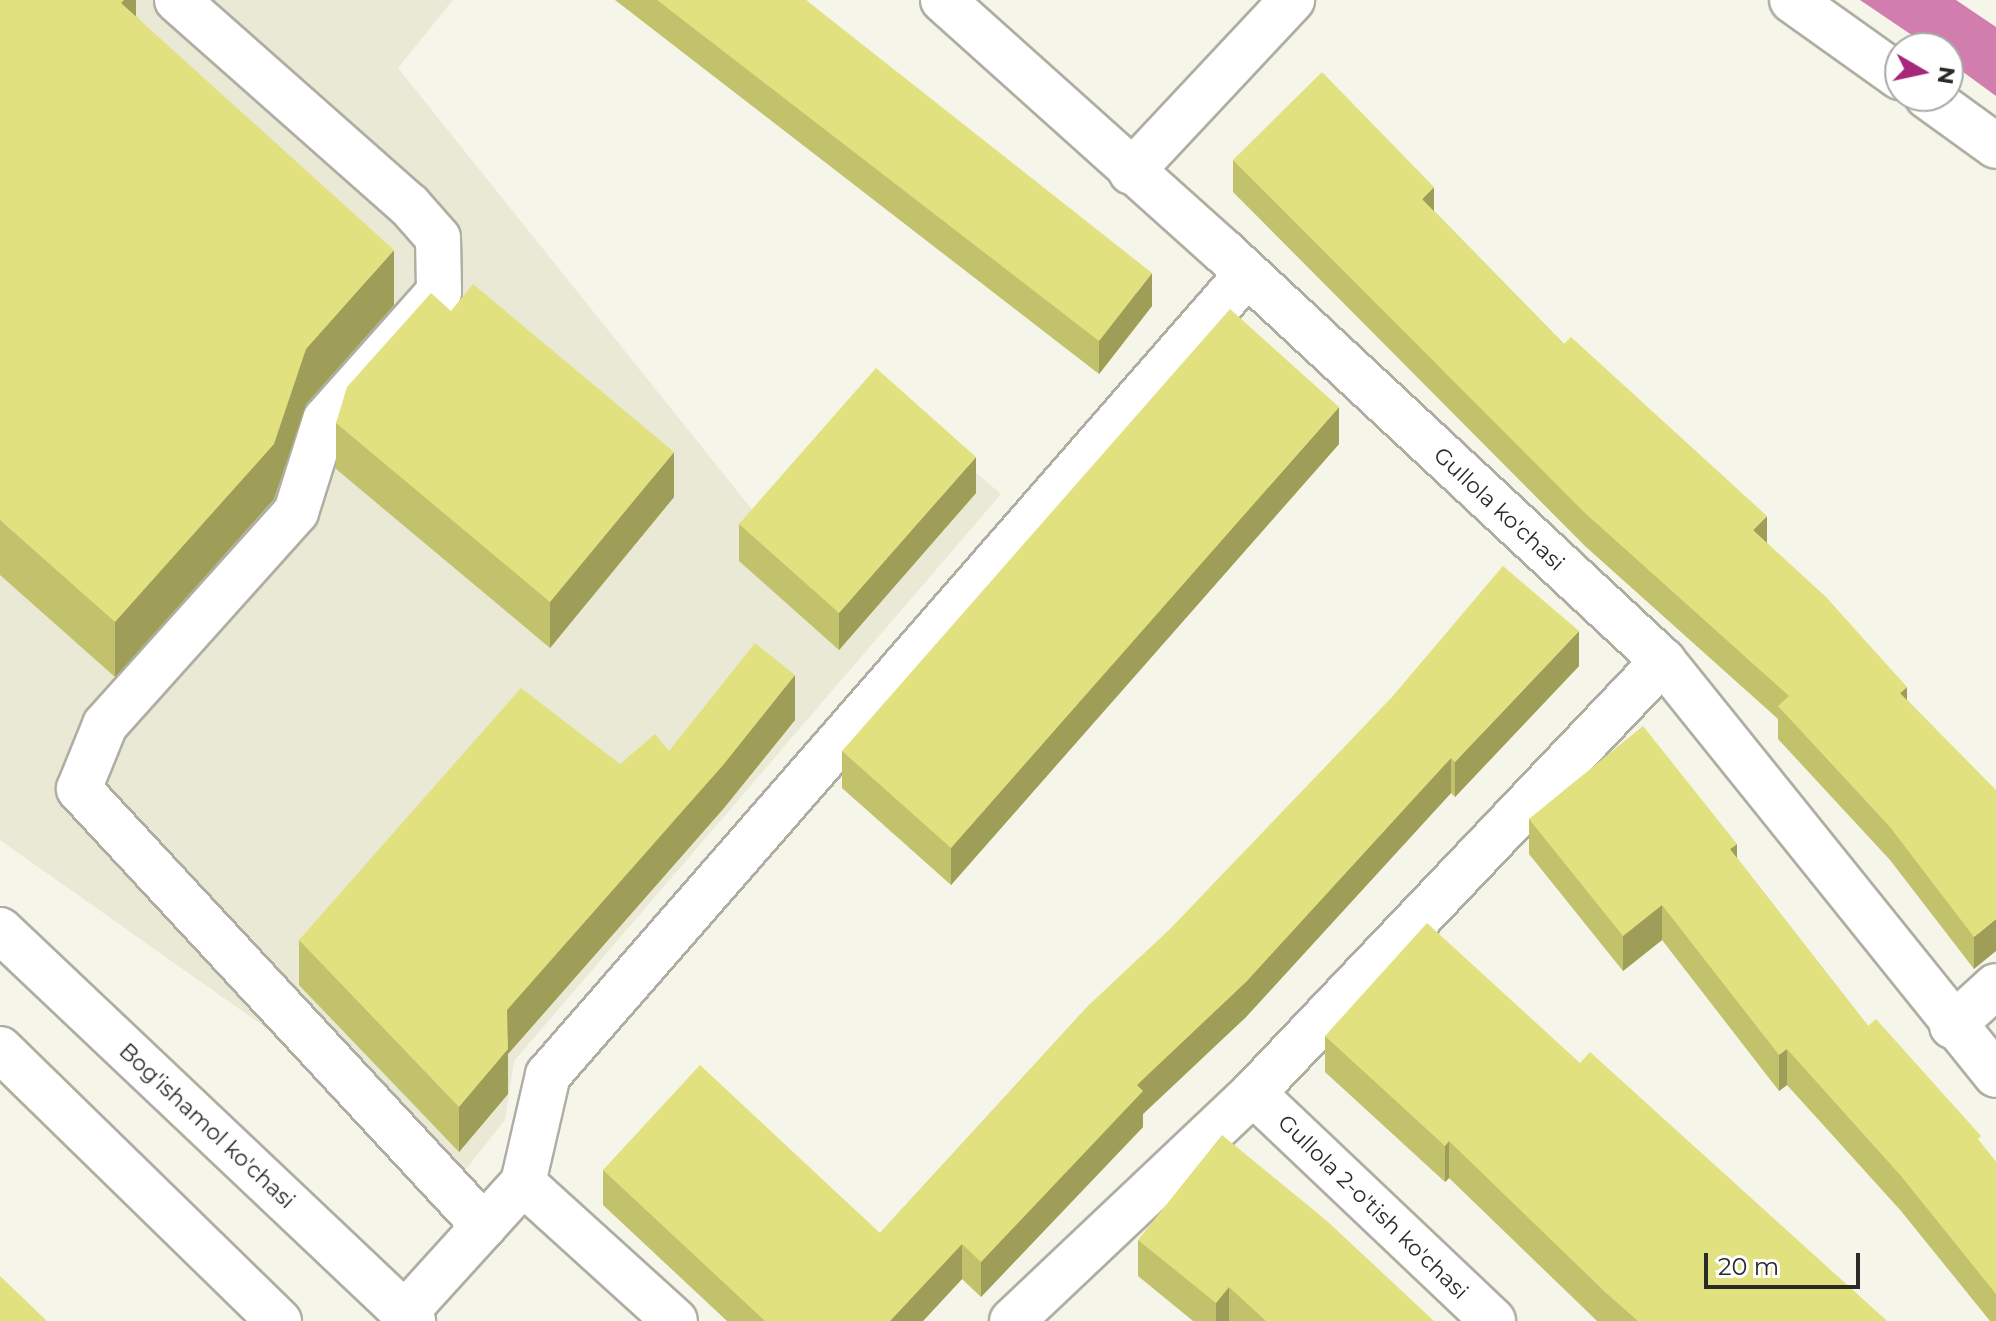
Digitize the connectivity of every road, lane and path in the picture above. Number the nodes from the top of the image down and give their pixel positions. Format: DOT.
graph roads {
  1 [pos="177,0"];
  2 [pos="943,0"];
  3 [pos="1292,0"];
  4 [pos="1792,0"];
  5 [pos="1884,66"];
  6 [pos="1949,112"];
  7 [pos="1996,146"];
  8 [pos="1131,172"];
  9 [pos="1247,274"];
  10 [pos="1663,661"];
  11 [pos="0,930"];
  12 [pos="1996,986"];
  13 [pos="1952,1026"];
  14 [pos="0,1049"];
  15 [pos="1996,1075"];
  16 [pos="1253,1093"];
  17 [pos="523,1183"];
  18 [pos="484,1226"];
  19 [pos="409,1317"];
  20 [pos="279,1321"];
  21 [pos="675,1321"];
  22 [pos="1012,1321"];
  23 [pos="1493,1321"];
  1 -- 18 [label="street"];
  2 -- 8 [label="street, Gullola ko'chasi"];
  3 -- 8 [label="street"];
  4 -- 5 [label="street"];
  6 -- 7 [label="street"];
  8 -- 9 [label="street, Gullola ko'chasi"];
  9 -- 10 [label="street, Gullola ko'chasi"];
  9 -- 17 [label="street"];
  10 -- 13 [label="street, Gullola ko'chasi"];
  10 -- 16 [label="street"];
  11 -- 19 [label="street, Bog'ishamol ko'chasi"];
  12 -- 13 [label="street"];
  13 -- 15 [label="street, Gullola ko'chasi"];
  14 -- 20 [label="street"];
  16 -- 22 [label="street"];
  16 -- 23 [label="street, Gullola 2-o'tish ko'chasi"];
  17 -- 18 [label="street"];
  17 -- 21 [label="street"];
  18 -- 19 [label="street"];
}
